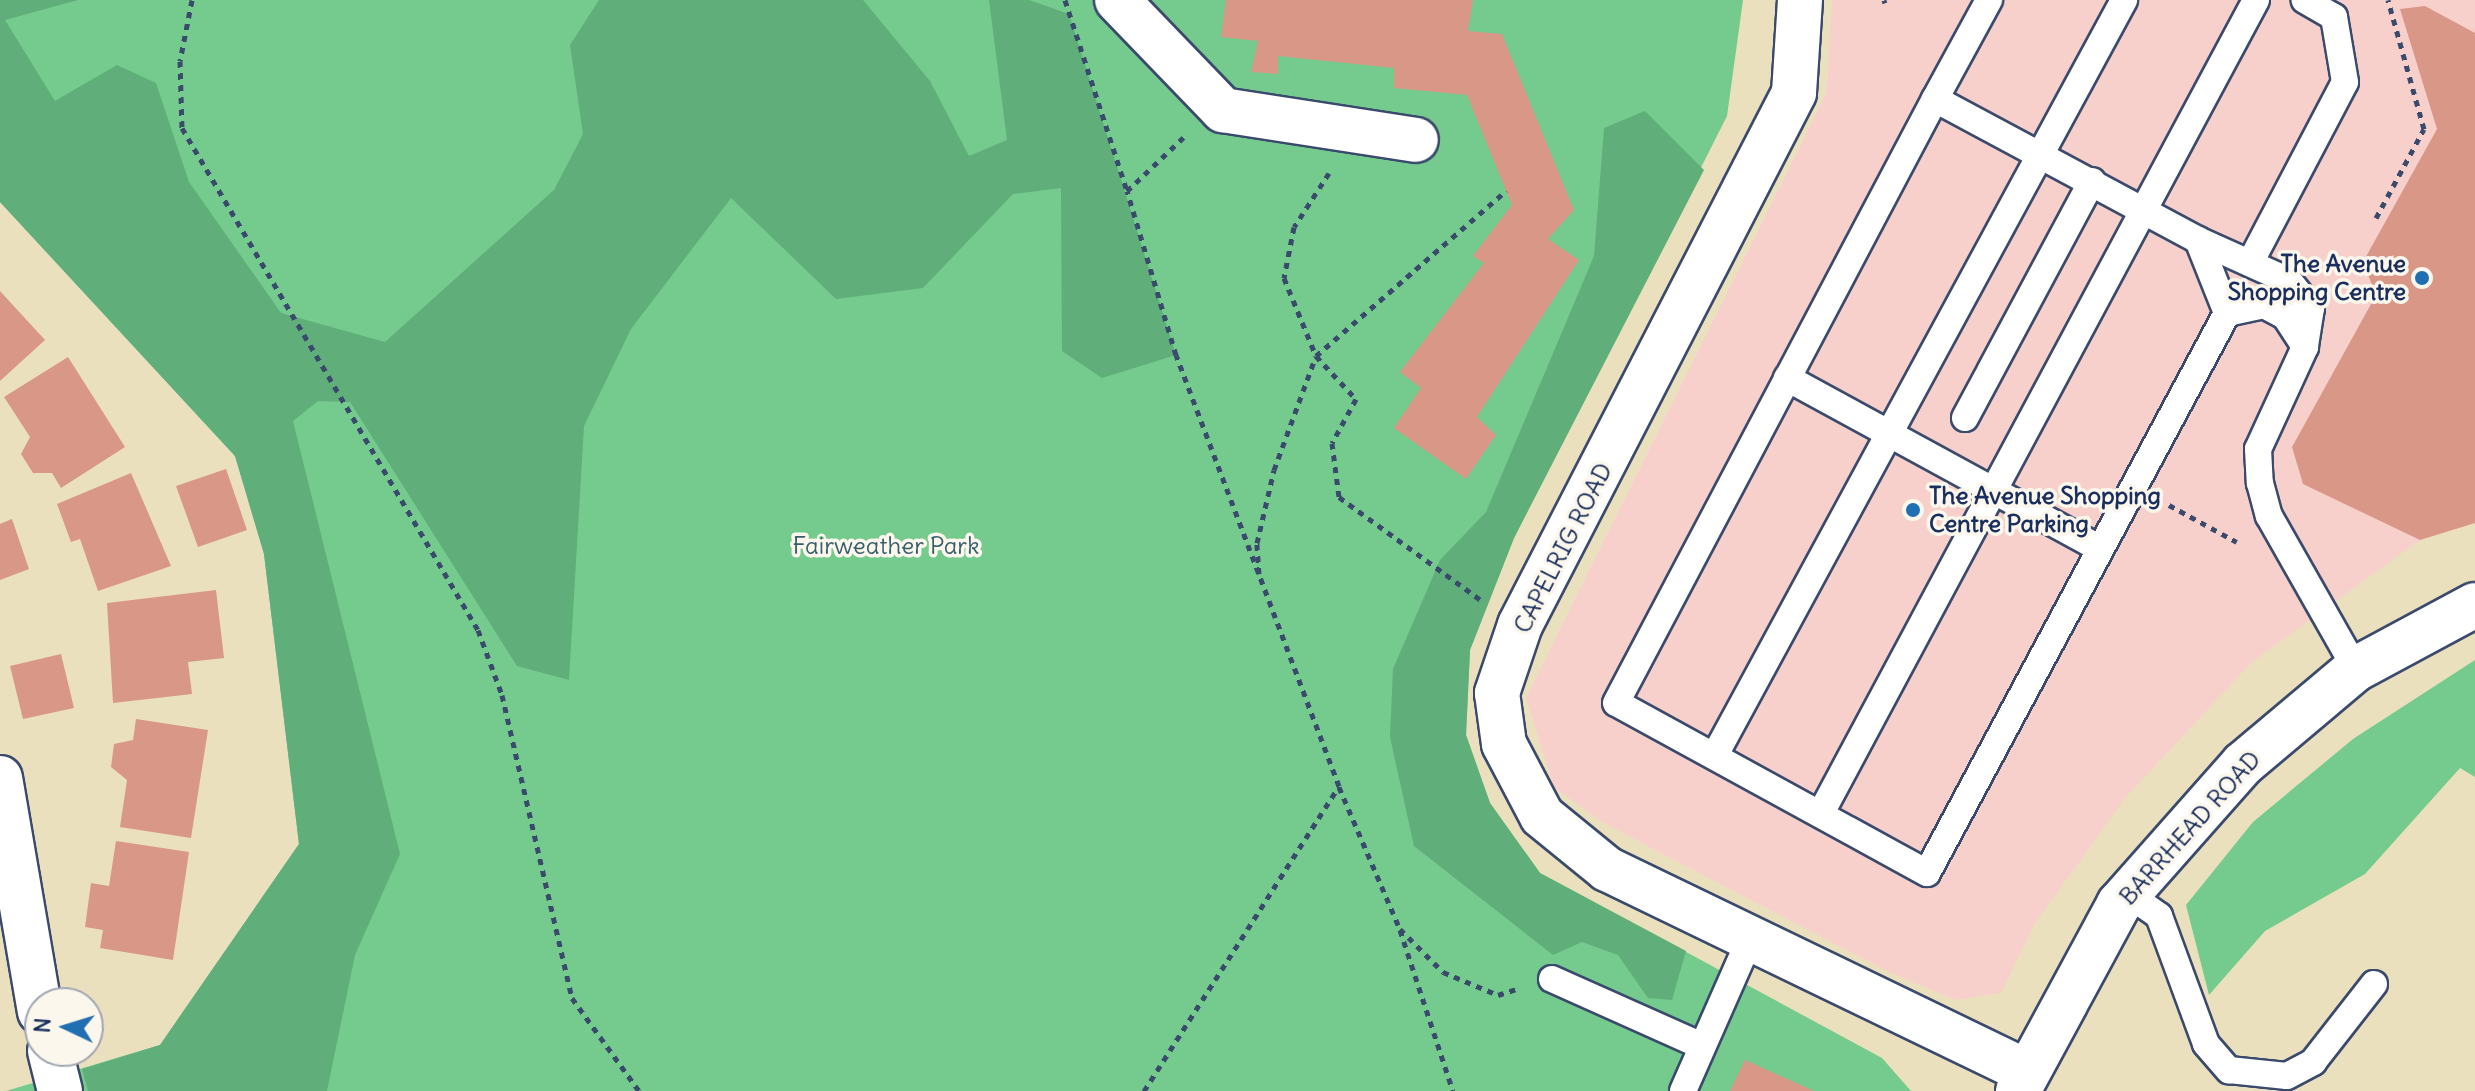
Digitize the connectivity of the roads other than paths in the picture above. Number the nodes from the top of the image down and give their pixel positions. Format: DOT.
graph roads {
  1 [pos="1117,0"];
  2 [pos="1800,0"];
  3 [pos="1989,0"];
  4 [pos="2124,0"];
  5 [pos="2256,0"];
  6 [pos="2304,0"];
  7 [pos="1935,99"];
  8 [pos="1416,140"];
  9 [pos="2042,154"];
  10 [pos="2092,181"];
  11 [pos="2147,210"];
  12 [pos="2198,240"];
  13 [pos="2250,263"];
  14 [pos="2227,313"];
  15 [pos="2305,347"];
  16 [pos="1787,378"];
  17 [pos="1965,418"];
  18 [pos="1894,437"];
  19 [pos="1994,489"];
  20 [pos="2099,548"];
  21 [pos="2475,605"];
  22 [pos="2356,669"];
  23 [pos="1715,755"];
  24 [pos="0,778"];
  25 [pos="1821,813"];
  26 [pos="2128,894"];
  27 [pos="1750,939"];
  28 [pos="1552,979"];
  29 [pos="2374,984"];
  30 [pos="36,987"];
  31 [pos="1702,1046"];
  32 [pos="54,1067"];
  33 [pos="2023,1082"];
  34 [pos="60,1091"];
  35 [pos="1683,1091"];
  1 -- 8 [label="street"];
  2 -- 27 [label="street, CAPELRIG ROAD"];
  3 -- 7 [label="lane"];
  4 -- 9 [label="lane"];
  5 -- 11 [label="lane"];
  6 -- 13 [label="lane"];
  7 -- 9 [label="lane"];
  7 -- 16 [label="lane"];
  9 -- 10 [label="lane"];
  9 -- 18 [label="lane"];
  10 -- 11 [label="lane"];
  10 -- 17 [label="lane"];
  11 -- 12 [label="lane"];
  11 -- 19 [label="lane"];
  12 -- 13 [label="lane"];
  12 -- 14 [label="lane"];
  13 -- 15 [label="lane"];
  14 -- 15 [label="lane"];
  14 -- 20 [label="lane"];
  15 -- 22 [label="lane"];
  16 -- 18 [label="lane"];
  16 -- 23 [label="lane"];
  18 -- 19 [label="lane"];
  18 -- 23 [label="lane"];
  19 -- 20 [label="lane"];
  19 -- 25 [label="lane"];
  20 -- 25 [label="lane"];
  21 -- 22 [label="street, BARRHEAD ROAD"];
  22 -- 26 [label="street, BARRHEAD ROAD"];
  23 -- 25 [label="lane"];
  24 -- 30 [label="street"];
  26 -- 29 [label="lane"];
  26 -- 33 [label="street, BARRHEAD ROAD"];
  27 -- 31 [label="lane"];
  27 -- 33 [label="street, CAPELRIG ROAD"];
  28 -- 31 [label="lane"];
  31 -- 35 [label="lane"];
  32 -- 34 [label="street"];
}
